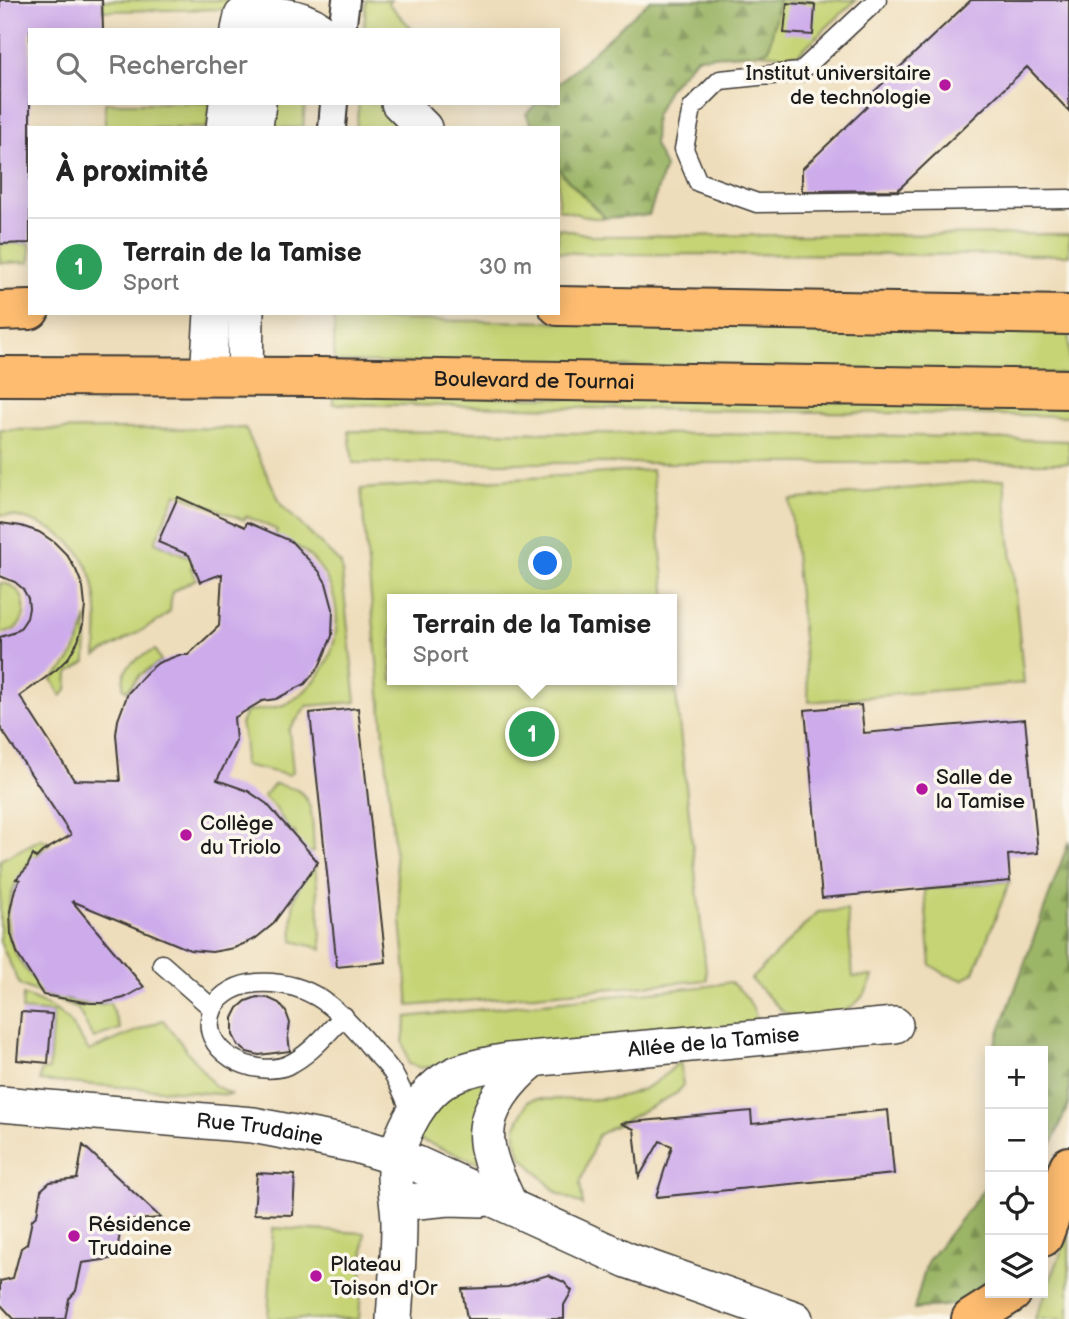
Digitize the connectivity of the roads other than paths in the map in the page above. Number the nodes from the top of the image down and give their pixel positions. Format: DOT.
graph roads {
  1 [pos="877,0"];
  2 [pos="346,1"];
  3 [pos="258,25"];
  4 [pos="316,28"];
  5 [pos="342,28"];
  6 [pos="226,105"];
  7 [pos="258,105"];
  8 [pos="334,105"];
  9 [pos="401,105"];
  10 [pos="223,126"];
  11 [pos="255,126"];
  12 [pos="332,126"];
  13 [pos="422,126"];
  14 [pos="1069,199"];
  15 [pos="560,306"];
  16 [pos="28,310"];
  17 [pos="0,312"];
  18 [pos="1069,314"];
  19 [pos="212,315"];
  20 [pos="245,315"];
  21 [pos="0,376"];
  22 [pos="227,376"];
  23 [pos="1069,389"];
  24 [pos="162,964"];
  25 [pos="213,1009"];
  26 [pos="344,1016"];
  27 [pos="895,1025"];
  28 [pos="534,1059"];
  29 [pos="0,1104"];
  30 [pos="413,1115"];
  31 [pos="397,1158"];
  32 [pos="1068,1172"];
  33 [pos="398,1203"];
  34 [pos="509,1204"];
  35 [pos="1044,1235"];
  36 [pos="1004,1298"];
  37 [pos="1019,1298"];
  38 [pos="394,1319"];
  39 [pos="795,1319"];
  40 [pos="971,1319"];
  41 [pos="1011,1319"];
  1 -- 14 [label="lane"];
  2 -- 5 [label="street"];
  3 -- 4 [label="street"];
  6 -- 10 [label="street"];
  7 -- 11 [label="street"];
  8 -- 12 [label="street"];
  9 -- 13 [label="street"];
  15 -- 18 [label="main road"];
  16 -- 17 [label="main road"];
  19 -- 22 [label="street"];
  20 -- 22 [label="street"];
  21 -- 22 [label="main road, Boulevard de Tournai"];
  22 -- 23 [label="main road, Boulevard de Tournai"];
  24 -- 25 [label="lane"];
  25 -- 26 [label="lane"];
  25 -- 26 [label="lane"];
  26 -- 30 [label="lane"];
  27 -- 28 [label="street, Allée de la Tamise"];
  28 -- 30 [label="street, Allée de la Tamise"];
  28 -- 34 [label="street"];
  29 -- 31 [label="street, Rue Trudaine"];
  30 -- 31 [label="street, Allée de la Tamise"];
  31 -- 33 [label="street, Allée de la Tamise"];
  31 -- 34 [label="street, Rue Trudaine"];
  32 -- 35 [label="main road"];
  33 -- 34 [label="street, Rue Trudaine"];
  33 -- 38 [label="street, Allée de la Tamise"];
  34 -- 39 [label="street, Rue Trudaine"];
  36 -- 40 [label="main road"];
  37 -- 41 [label="main road"];
}
